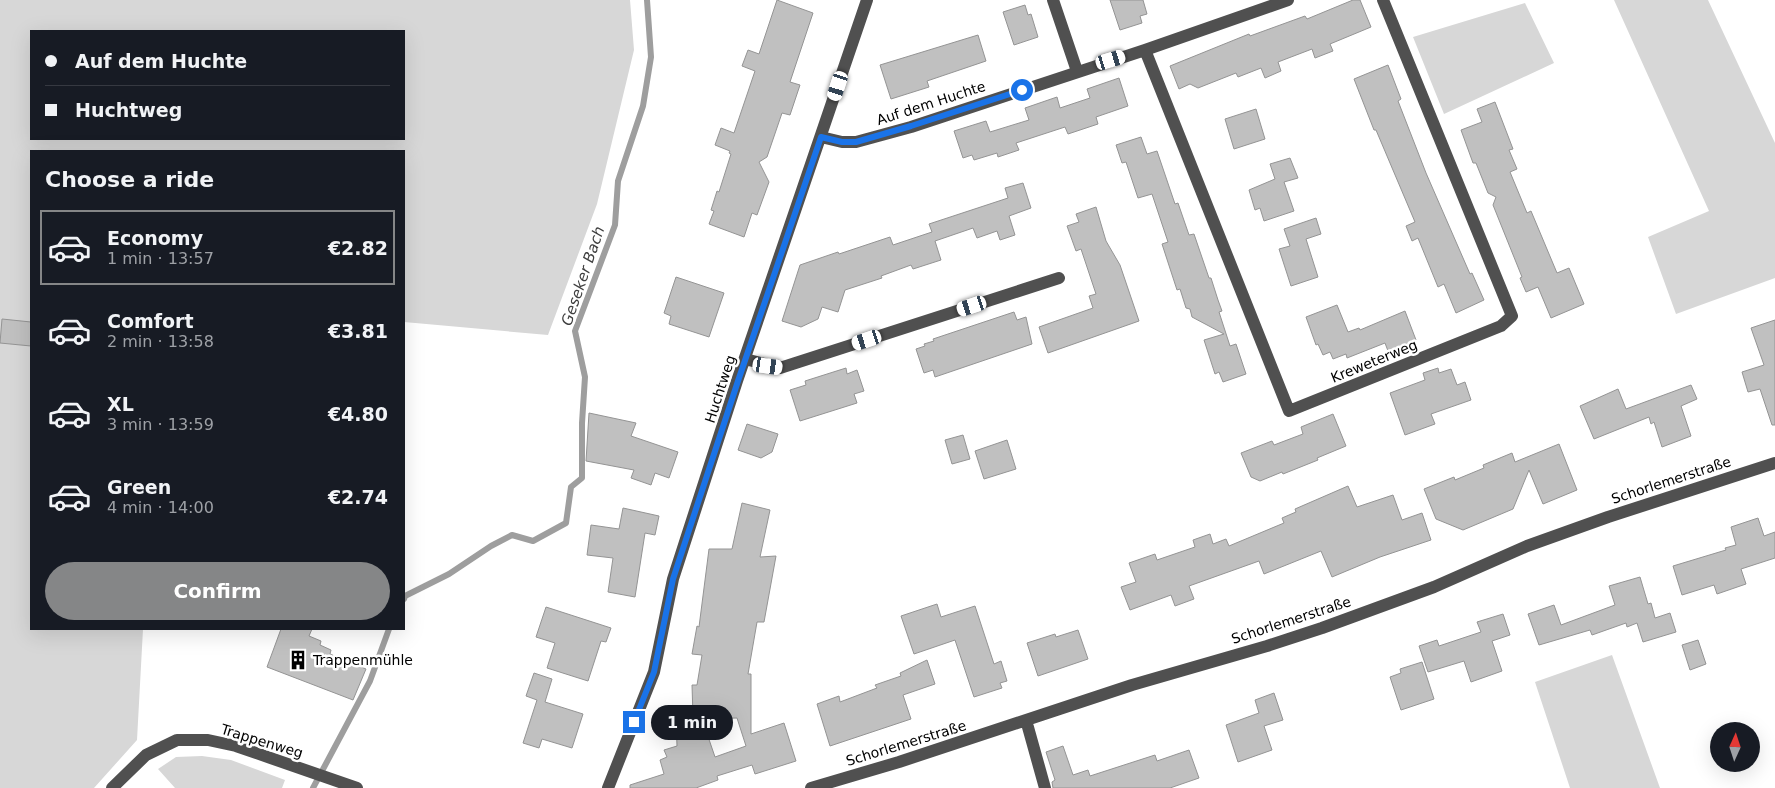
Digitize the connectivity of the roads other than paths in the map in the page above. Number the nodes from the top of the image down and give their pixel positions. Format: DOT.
graph roads {
  1 [pos="867,0"];
  2 [pos="1053,0"];
  3 [pos="1288,0"];
  4 [pos="1383,0"];
  5 [pos="1262,4"];
  6 [pos="1144,50"];
  7 [pos="1077,71"];
  8 [pos="821,137"];
  9 [pos="1059,278"];
  10 [pos="745,360"];
  11 [pos="1775,462"];
  12 [pos="1026,720"];
  13 [pos="112,788"];
  14 [pos="358,788"];
  15 [pos="608,788"];
  16 [pos="811,788"];
  17 [pos="1045,788"];
  1 -- 8 [label="street, Huchtweg"];
  2 -- 7 [label="street"];
  3 -- 5 [label="street, Auf dem Huchte"];
  4 -- 6 [label="street, Kreweterweg"];
  5 -- 6 [label="street, Auf dem Huchte"];
  6 -- 7 [label="street, Auf dem Huchte"];
  7 -- 8 [label="street, Auf dem Huchte"];
  8 -- 10 [label="street, Huchtweg"];
  9 -- 10 [label="street"];
  10 -- 15 [label="street, Huchtweg"];
  11 -- 12 [label="street, Schorlemerstraße"];
  12 -- 16 [label="street, Schorlemerstraße"];
  12 -- 17 [label="street"];
  13 -- 14 [label="street, Trappenweg"];
}
